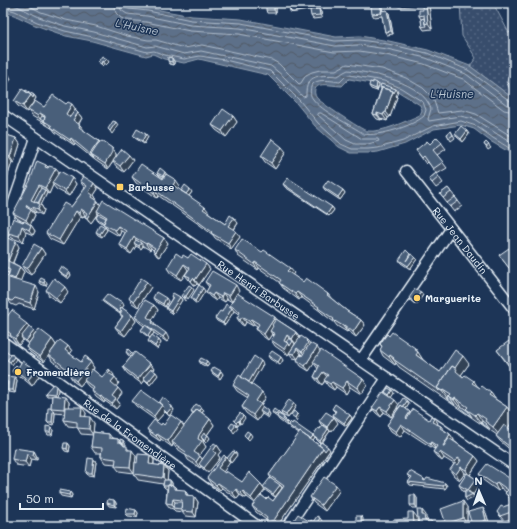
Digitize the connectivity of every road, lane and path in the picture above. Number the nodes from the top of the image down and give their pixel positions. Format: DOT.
graph roads {
  1 [pos="330,3"];
  2 [pos="293,9"];
  3 [pos="3,115"];
  4 [pos="36,138"];
  5 [pos="406,171"];
  6 [pos="451,229"];
  7 [pos="3,234"];
  8 [pos="514,309"];
  9 [pos="3,342"];
  10 [pos="361,360"];
  11 [pos="388,378"];
  12 [pos="514,465"];
  13 [pos="257,526"];
  14 [pos="288,526"];
  1 -- 2 [label="lane"];
  3 -- 4 [label="street, Rue Henri Barbusse"];
  4 -- 7 [label="street"];
  4 -- 10 [label="street, Rue Henri Barbusse"];
  5 -- 6 [label="street, Rue Jean Daudin"];
  6 -- 8 [label="street, Rue Jean Daudin"];
  6 -- 10 [label="street"];
  9 -- 13 [label="street, Rue de la Fromendière"];
  10 -- 11 [label="street, Rue Henri Barbusse"];
  11 -- 12 [label="street, Rue Henri Barbusse"];
  11 -- 14 [label="street"];
}
